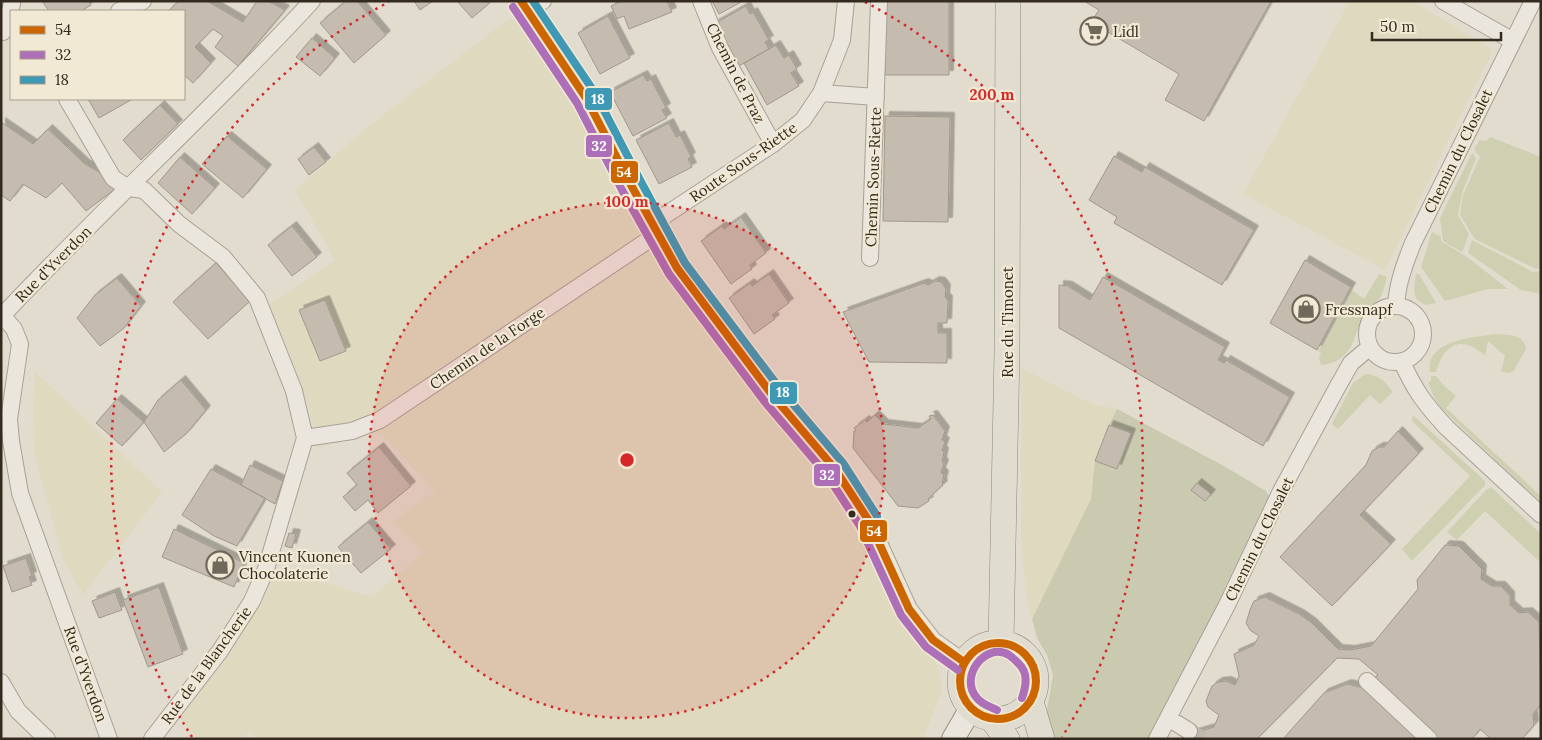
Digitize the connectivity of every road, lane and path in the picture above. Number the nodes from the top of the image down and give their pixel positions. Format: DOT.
graph roads {
  1 [pos="143,1"];
  2 [pos="312,1"];
  3 [pos="543,1"];
  4 [pos="700,1"];
  5 [pos="846,1"];
  6 [pos="879,1"];
  7 [pos="1008,1"];
  8 [pos="1443,1"];
  9 [pos="1534,1"];
  10 [pos="523,5"];
  11 [pos="121,10"];
  12 [pos="10,15"];
  13 [pos="5,32"];
  14 [pos="1513,41"];
  15 [pos="821,93"];
  16 [pos="876,97"];
  17 [pos="68,100"];
  18 [pos="773,144"];
  19 [pos="128,188"];
  20 [pos="657,230"];
  21 [pos="870,258"];
  22 [pos="1396,306"];
  23 [pos="2,316"];
  24 [pos="1370,347"];
  25 [pos="1402,362"];
  26 [pos="305,438"];
  27 [pos="1541,515"];
  28 [pos="1001,642"];
  29 [pos="964,662"];
  30 [pos="1367,681"];
  31 [pos="1,682"];
  32 [pos="1031,702"];
  33 [pos="981,714"];
  34 [pos="1168,718"];
  35 [pos="1189,732"];
  36 [pos="47,739"];
  37 [pos="109,739"];
  38 [pos="152,739"];
  39 [pos="954,739"];
  40 [pos="1008,739"];
  41 [pos="1042,739"];
  42 [pos="1157,739"];
  43 [pos="1429,739"];
  1 -- 11 [label="street"];
  2 -- 19 [label="street, Rue d'Yverdon"];
  3 -- 10 [label="street"];
  4 -- 18 [label="street, Chemin de Praz"];
  5 -- 15 [label="street, Route Sous-Riette"];
  6 -- 16 [label="street, Chemin Sous-Riette"];
  7 -- 28 [label="main road, Rue du Timonet"];
  8 -- 14 [label="street"];
  9 -- 14 [label="street, Chemin du Closalet"];
  10 -- 20 [label="street"];
  12 -- 13 [label="street"];
  14 -- 22 [label="street, Chemin du Closalet"];
  15 -- 16 [label="street, Chemin Sous-Riette"];
  15 -- 18 [label="street, Route Sous-Riette"];
  16 -- 21 [label="street, Chemin Sous-Riette"];
  17 -- 19 [label="street, Rue de la Blancherie"];
  18 -- 20 [label="street, Route Sous-Riette"];
  19 -- 23 [label="street, Rue d'Yverdon"];
  19 -- 26 [label="street, Rue de la Blancherie"];
  20 -- 26 [label="street, Chemin de la Forge"];
  20 -- 29 [label="street"];
  22 -- 24 [label="street"];
  22 -- 25 [label="street"];
  23 -- 37 [label="street, Rue d'Yverdon"];
  24 -- 25 [label="street"];
  24 -- 34 [label="street, Chemin du Closalet"];
  25 -- 27 [label="street"];
  26 -- 38 [label="street, Rue de la Blancherie"];
  28 -- 29 [label="main road"];
  28 -- 32 [label="main road"];
  29 -- 33 [label="main road"];
  30 -- 43 [label="street"];
  31 -- 36 [label="street"];
  32 -- 33 [label="main road"];
  32 -- 41 [label="main road"];
  33 -- 39 [label="main road"];
  33 -- 40 [label="main road"];
  34 -- 35 [label="street"];
  34 -- 42 [label="street, Chemin du Closalet"];
}
